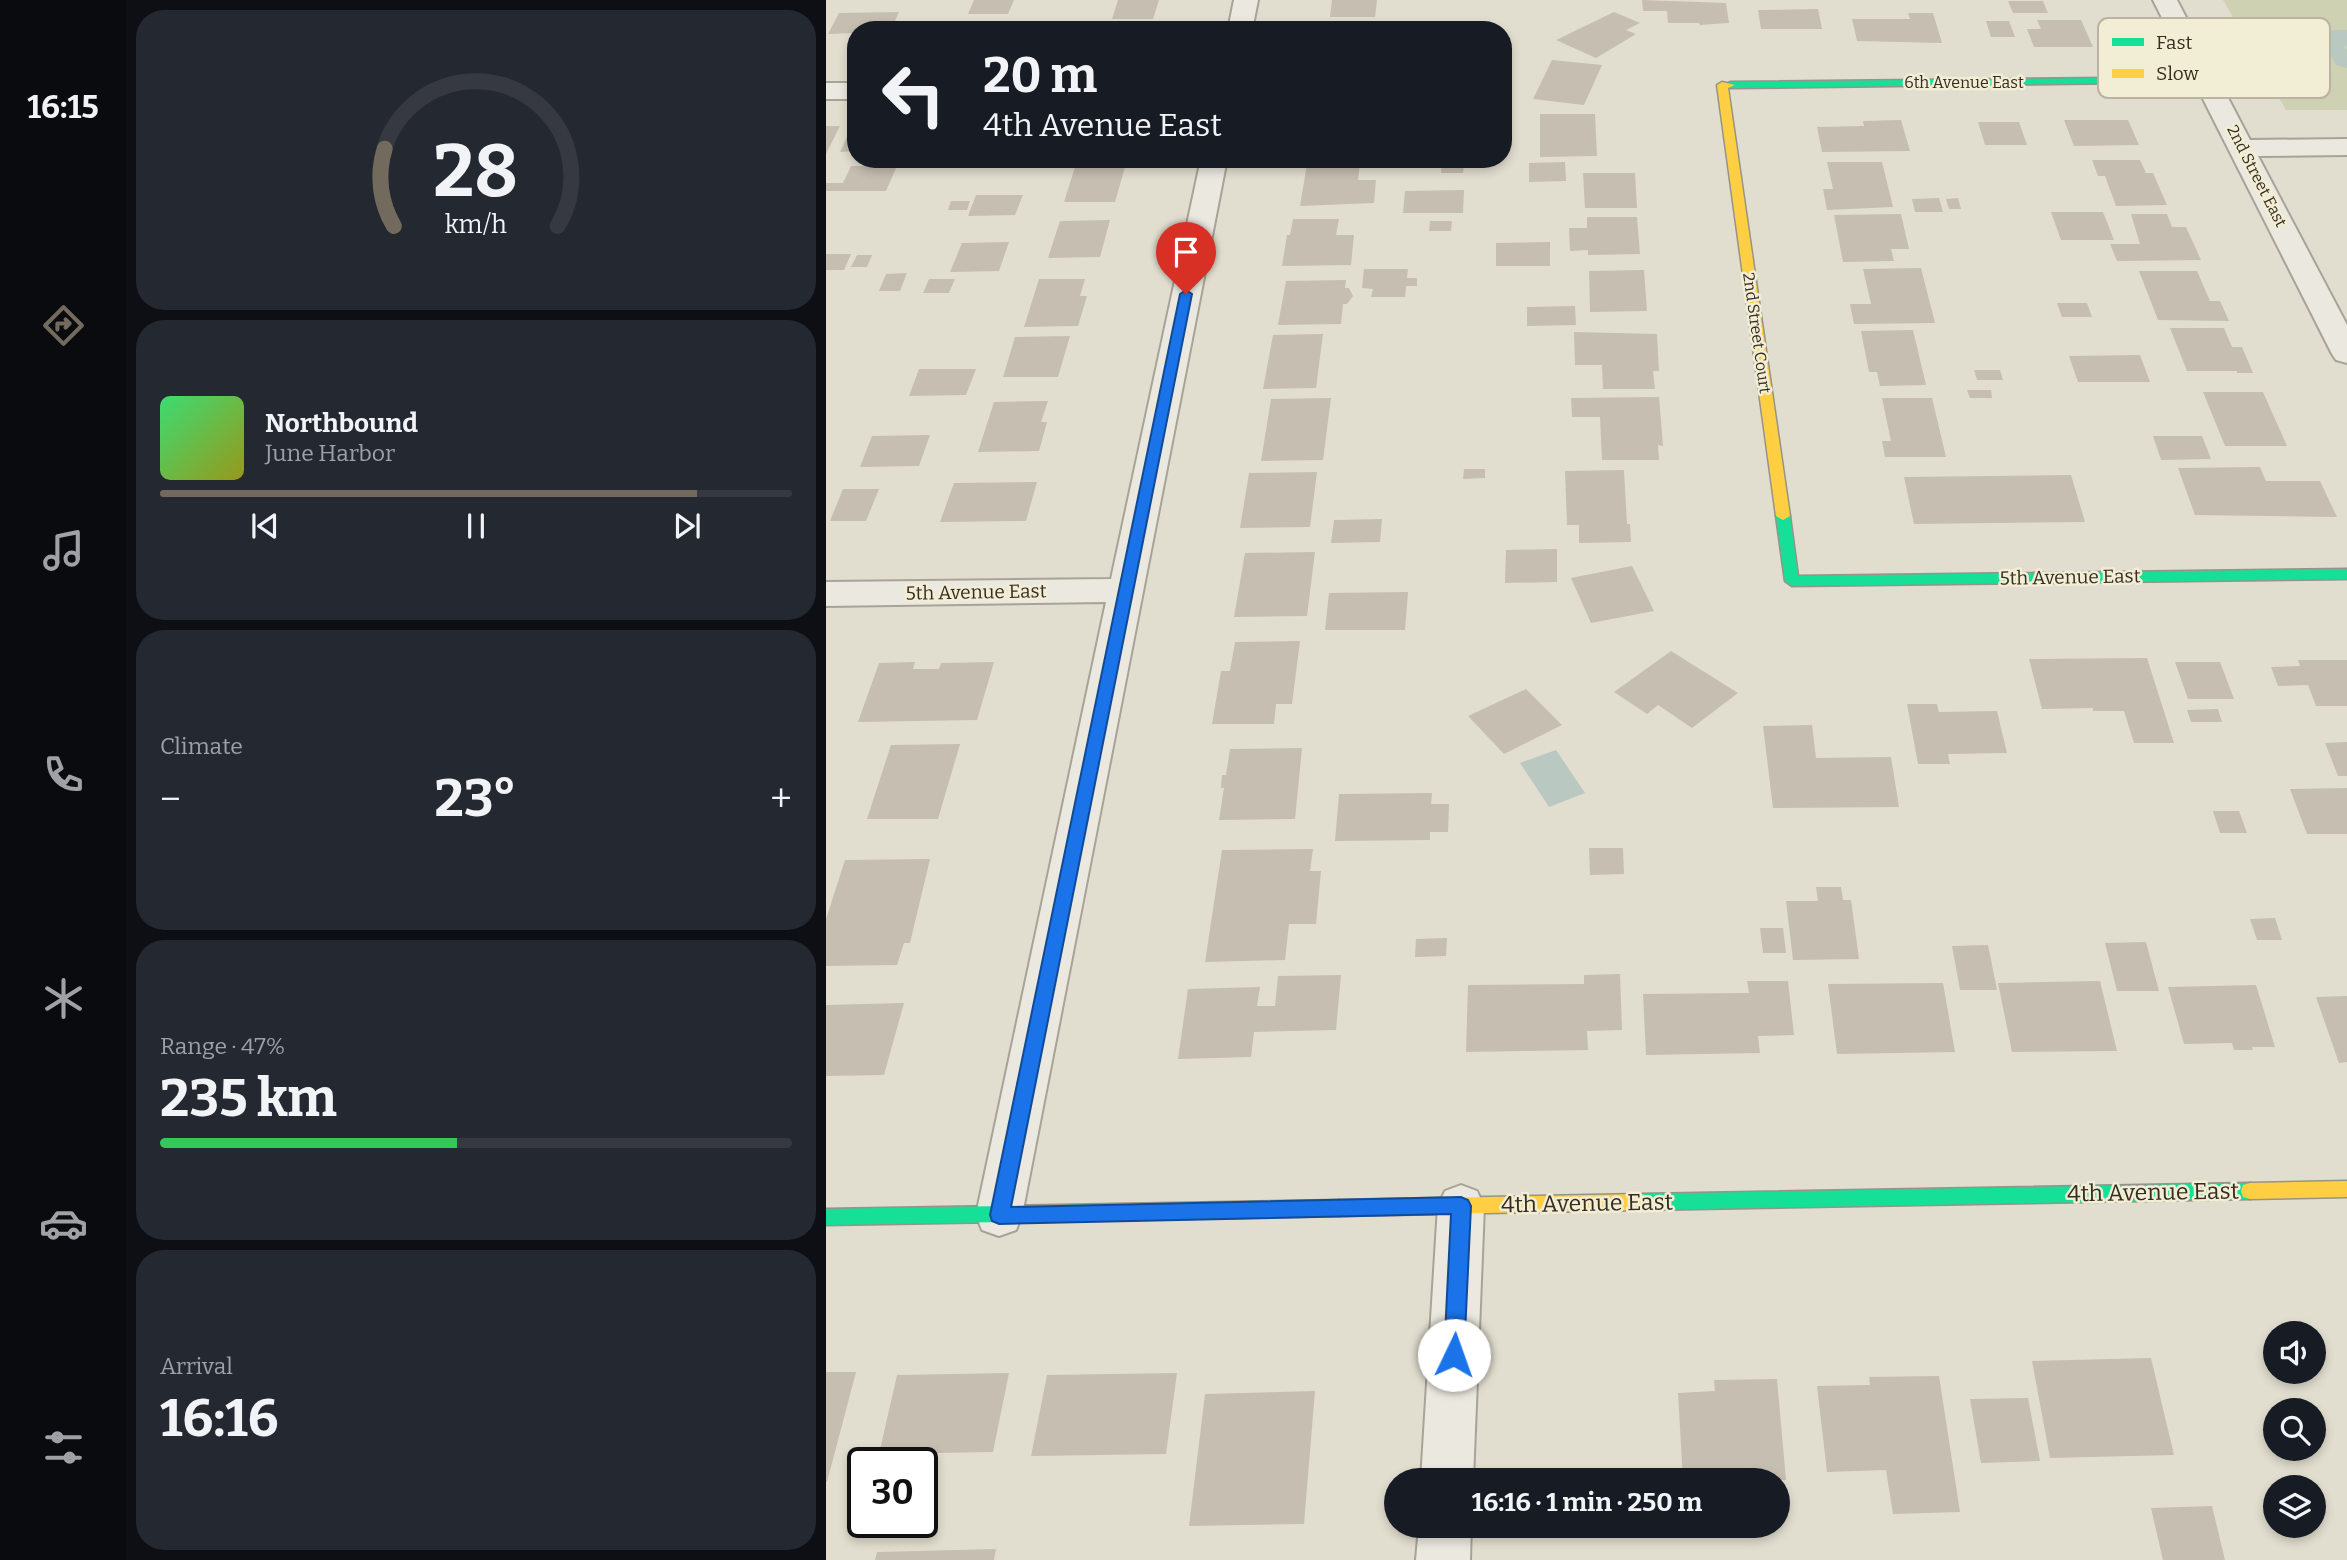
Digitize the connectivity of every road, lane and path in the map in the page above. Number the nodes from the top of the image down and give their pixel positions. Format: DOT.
graph roads {
  1 [pos="1246,0"];
  2 [pos="2165,0"];
  3 [pos="2174,18"];
  4 [pos="1242,21"];
  5 [pos="2098,81"];
  6 [pos="1722,85"];
  7 [pos="826,91"];
  8 [pos="847,91"];
  9 [pos="2217,98"];
  10 [pos="2347,147"];
  11 [pos="2243,148"];
  12 [pos="1212,168"];
  13 [pos="2347,354"];
  14 [pos="2347,574"];
  15 [pos="1792,581"];
  16 [pos="1126,590"];
  17 [pos="826,594"];
  18 [pos="2347,1188"];
  19 [pos="1461,1206"];
  20 [pos="999,1215"];
  21 [pos="826,1217"];
  22 [pos="1448,1468"];
  23 [pos="1444,1538"];
  24 [pos="1443,1560"];
  1 -- 4 [label="street"];
  2 -- 3 [label="street, 2nd Street East"];
  5 -- 6 [label="street, 6th Avenue East"];
  6 -- 15 [label="street, 2nd Street Court"];
  7 -- 8 [label="street"];
  9 -- 11 [label="street, 2nd Street East"];
  10 -- 11 [label="street"];
  11 -- 13 [label="street, 2nd Street East"];
  12 -- 16 [label="street"];
  14 -- 15 [label="street, 5th Avenue East"];
  16 -- 17 [label="street, 5th Avenue East"];
  16 -- 20 [label="street"];
  18 -- 19 [label="street, 4th Avenue East"];
  19 -- 20 [label="street, 4th Avenue East"];
  19 -- 22 [label="street"];
  20 -- 21 [label="street, 4th Avenue East"];
  23 -- 24 [label="street"];
}
